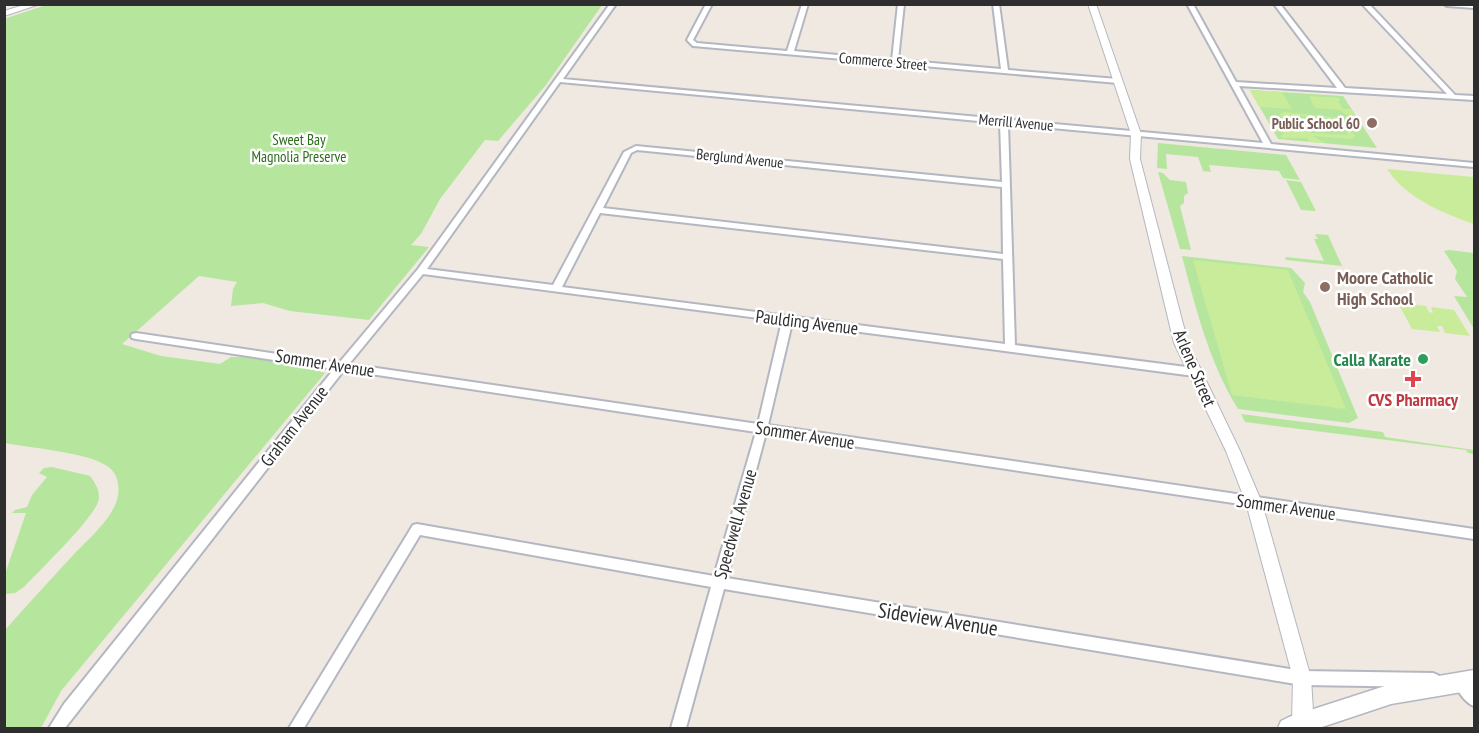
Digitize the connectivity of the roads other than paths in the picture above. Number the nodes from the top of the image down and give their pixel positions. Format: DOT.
graph roads {
  1 [pos="19,4"];
  2 [pos="37,4"];
  3 [pos="613,4"];
  4 [pos="709,4"];
  5 [pos="805,4"];
  6 [pos="901,4"];
  7 [pos="996,4"];
  8 [pos="1092,4"];
  9 [pos="1190,4"];
  10 [pos="1277,4"];
  11 [pos="1365,4"];
  12 [pos="1447,4"];
  13 [pos="1474,6"];
  14 [pos="4,9"];
  15 [pos="4,14"];
  16 [pos="790,53"];
  17 [pos="895,62"];
  18 [pos="1005,72"];
  19 [pos="557,80"];
  20 [pos="1118,81"];
  21 [pos="1233,84"];
  22 [pos="1342,91"];
  23 [pos="1453,97"];
  24 [pos="1474,98"];
  25 [pos="1005,121"];
  26 [pos="1136,134"];
  27 [pos="1269,146"];
  28 [pos="1474,165"];
  29 [pos="1006,185"];
  30 [pos="598,210"];
  31 [pos="1008,257"];
  32 [pos="421,271"];
  33 [pos="556,289"];
  34 [pos="788,319"];
  35 [pos="136,336"];
  36 [pos="1010,348"];
  37 [pos="342,366"];
  38 [pos="1194,372"];
  39 [pos="762,429"];
  40 [pos="1254,503"];
  41 [pos="1474,534"];
  42 [pos="718,583"];
  43 [pos="1302,678"];
  44 [pos="1468,680"];
  45 [pos="1474,699"];
  46 [pos="1298,727"];
  47 [pos="56,729"];
  48 [pos="296,729"];
  49 [pos="678,729"];
  1 -- 14 [label="street"];
  2 -- 15 [label="street"];
  3 -- 19 [label="street, Graham Avenue"];
  4 -- 16 [label="street, Commerce Street"];
  5 -- 16 [label="street"];
  6 -- 17 [label="street"];
  7 -- 18 [label="street"];
  8 -- 20 [label="street, Arlene Street"];
  9 -- 21 [label="street"];
  10 -- 22 [label="street"];
  11 -- 23 [label="street"];
  12 -- 13 [label="street"];
  16 -- 17 [label="street, Commerce Street"];
  17 -- 18 [label="street, Commerce Street"];
  18 -- 20 [label="street, Commerce Street"];
  19 -- 25 [label="street, Merrill Avenue"];
  19 -- 32 [label="street, Graham Avenue"];
  20 -- 26 [label="street, Arlene Street"];
  21 -- 22 [label="street"];
  21 -- 27 [label="street"];
  22 -- 23 [label="street"];
  23 -- 24 [label="street"];
  25 -- 26 [label="street, Merrill Avenue"];
  25 -- 29 [label="street"];
  26 -- 27 [label="street, Merrill Avenue"];
  26 -- 38 [label="street, Arlene Street"];
  27 -- 28 [label="street, Merrill Avenue"];
  29 -- 30 [label="street, Berglund Avenue"];
  29 -- 31 [label="street"];
  30 -- 31 [label="street"];
  30 -- 33 [label="street, Berglund Avenue"];
  31 -- 36 [label="street"];
  32 -- 33 [label="street, Paulding Avenue"];
  32 -- 37 [label="street, Graham Avenue"];
  33 -- 34 [label="street, Paulding Avenue"];
  34 -- 36 [label="street, Paulding Avenue"];
  34 -- 39 [label="street, Speedwell Avenue"];
  35 -- 37 [label="street, Sommer Avenue"];
  36 -- 38 [label="street, Paulding Avenue"];
  37 -- 39 [label="street, Sommer Avenue"];
  37 -- 47 [label="street, Graham Avenue"];
  38 -- 40 [label="street, Arlene Street"];
  39 -- 40 [label="street, Sommer Avenue"];
  39 -- 42 [label="street, Speedwell Avenue"];
  40 -- 41 [label="street, Sommer Avenue"];
  40 -- 43 [label="street, Arlene Street"];
  42 -- 43 [label="street, Sideview Avenue"];
  42 -- 48 [label="street, Sideview Avenue"];
  42 -- 49 [label="street, Speedwell Avenue"];
  43 -- 44 [label="street, Sideview Avenue"];
  43 -- 46 [label="street, Arlene Street"];
  44 -- 45 [label="street"];
  44 -- 46 [label="main road"];
}
